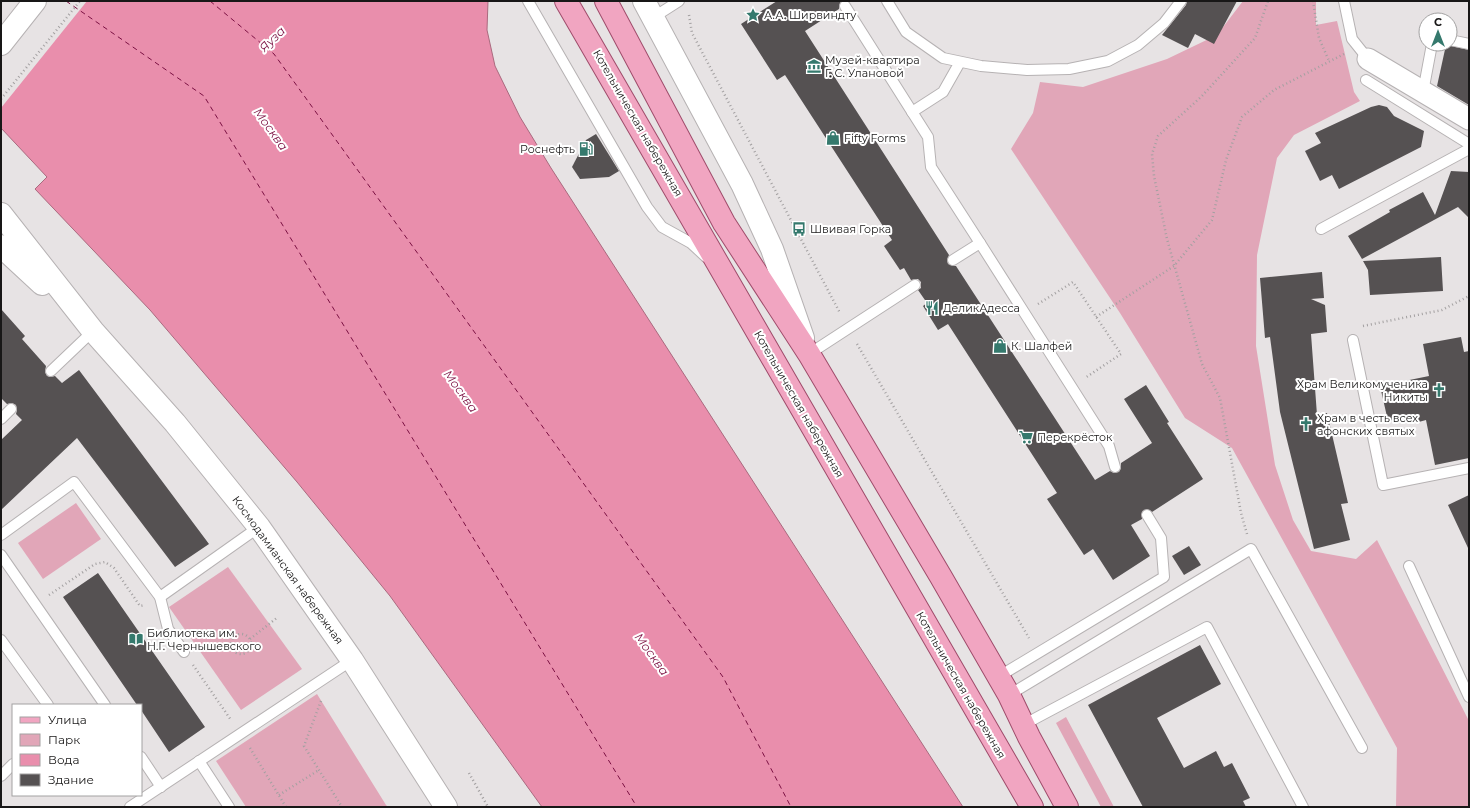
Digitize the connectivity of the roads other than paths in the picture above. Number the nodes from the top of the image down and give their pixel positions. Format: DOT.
graph roads {
  1 [pos="35,1"];
  2 [pos="528,1"];
  3 [pos="566,1"];
  4 [pos="606,1"];
  5 [pos="679,1"];
  6 [pos="887,1"];
  7 [pos="1181,1"];
  8 [pos="1344,1"];
  9 [pos="845,6"];
  10 [pos="649,9"];
  11 [pos="1458,42"];
  12 [pos="1,44"];
  13 [pos="1469,44"];
  14 [pos="1430,52"];
  15 [pos="1364,53"];
  16 [pos="960,62"];
  17 [pos="1366,80"];
  18 [pos="1423,92"];
  19 [pos="912,112"];
  20 [pos="1469,119"];
  21 [pos="1469,144"];
  22 [pos="1469,150"];
  23 [pos="1,214"];
  24 [pos="1320,230"];
  25 [pos="980,243"];
  26 [pos="1,246"];
  27 [pos="953,260"];
  28 [pos="724,273"];
  29 [pos="915,285"];
  30 [pos="93,331"];
  31 [pos="1353,340"];
  32 [pos="809,354"];
  33 [pos="51,371"];
  34 [pos="11,409"];
  35 [pos="1,419"];
  36 [pos="1115,467"];
  37 [pos="1469,468"];
  38 [pos="1147,515"];
  39 [pos="259,527"];
  40 [pos="1,535"];
  41 [pos="1,555"];
  42 [pos="1409,566"];
  43 [pos="161,599"];
  44 [pos="1,640"];
  45 [pos="184,652"];
  46 [pos="352,660"];
  47 [pos="1003,686"];
  48 [pos="1469,697"];
  49 [pos="47,704"];
  50 [pos="104,704"];
  51 [pos="1023,725"];
  52 [pos="1362,748"];
  53 [pos="142,759"];
  54 [pos="199,761"];
  55 [pos="12,765"];
  56 [pos="1,776"];
  57 [pos="161,787"];
  58 [pos="130,807"];
  59 [pos="229,807"];
  60 [pos="446,807"];
  61 [pos="1032,807"];
  62 [pos="1067,807"];
  63 [pos="1303,807"];
  1 -- 12 [label="main road"];
  2 -- 28 [label="lane"];
  3 -- 28 [label="main road, Котельническая набережная"];
  4 -- 32 [label="main road"];
  5 -- 10 [label="lane"];
  6 -- 16 [label="lane"];
  7 -- 16 [label="lane"];
  8 -- 15 [label="lane"];
  9 -- 19 [label="lane"];
  10 -- 32 [label="main road"];
  11 -- 13 [label="lane"];
  14 -- 18 [label="lane"];
  15 -- 18 [label="street"];
  16 -- 19 [label="lane"];
  17 -- 21 [label="lane"];
  18 -- 20 [label="street"];
  19 -- 25 [label="lane"];
  22 -- 24 [label="lane"];
  23 -- 30 [label="main road, Космодамианская набережная"];
  25 -- 27 [label="lane"];
  25 -- 36 [label="lane"];
  26 -- 30 [label="main road, Космодамианская набережная"];
  28 -- 61 [label="main road, Котельническая набережная"];
  29 -- 32 [label="lane"];
  30 -- 33 [label="lane"];
  30 -- 39 [label="main road, Космодамианская набережная"];
  31 -- 37 [label="lane"];
  32 -- 47 [label="main road"];
  34 -- 35 [label="lane"];
  38 -- 47 [label="lane"];
  39 -- 43 [label="lane"];
  39 -- 46 [label="main road, Космодамианская набережная"];
  40 -- 43 [label="lane"];
  41 -- 50 [label="lane"];
  42 -- 48 [label="lane"];
  43 -- 45 [label="lane"];
  44 -- 49 [label="lane"];
  46 -- 54 [label="lane"];
  46 -- 60 [label="main road, Космодамианская набережная"];
  47 -- 51 [label="main road"];
  47 -- 52 [label="lane"];
  51 -- 62 [label="main road"];
  51 -- 63 [label="lane"];
  53 -- 57 [label="lane"];
  54 -- 57 [label="lane"];
  54 -- 59 [label="lane"];
  55 -- 56 [label="lane"];
  57 -- 58 [label="lane"];
}
